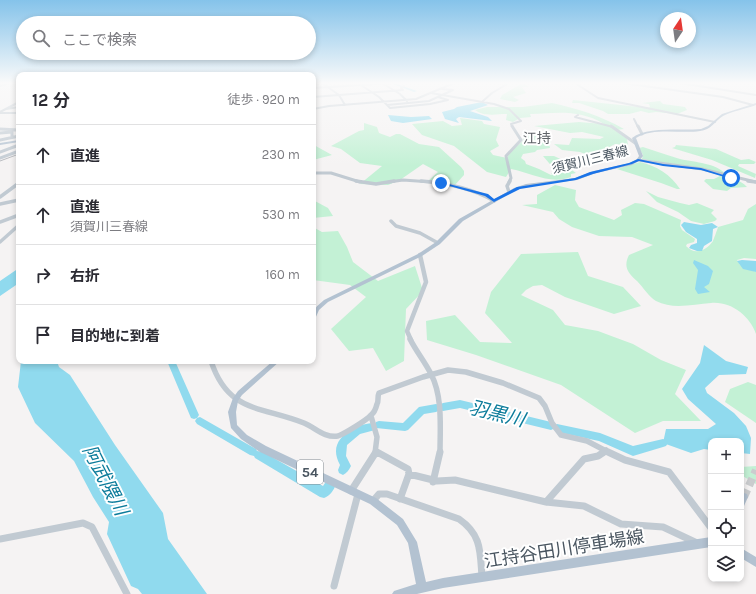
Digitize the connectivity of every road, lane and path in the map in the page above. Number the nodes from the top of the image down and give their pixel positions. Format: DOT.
graph roads {
  1 [pos="511,111"];
  2 [pos="663,111"];
  3 [pos="735,111"];
  4 [pos="0,113"];
  5 [pos="16,113"];
  6 [pos="578,115"];
  7 [pos="634,119"];
  8 [pos="715,122"];
  9 [pos="0,129"];
  10 [pos="16,130"];
  11 [pos="0,133"];
  12 [pos="642,134"];
  13 [pos="16,136"];
  14 [pos="12,137"];
  15 [pos="0,140"];
  16 [pos="16,141"];
  17 [pos="635,143"];
  18 [pos="0,144"];
  19 [pos="16,146"];
  20 [pos="16,152"];
  21 [pos="0,153"];
  22 [pos="7,156"];
  23 [pos="0,158"];
  24 [pos="638,160"];
  25 [pos="316,173"];
  26 [pos="756,182"];
  27 [pos="16,185"];
  28 [pos="509,192"];
  29 [pos="0,197"];
  30 [pos="16,201"];
  31 [pos="494,201"];
  32 [pos="0,204"];
  33 [pos="16,216"];
  34 [pos="391,221"];
  35 [pos="0,222"];
  36 [pos="16,228"];
  37 [pos="0,242"];
  38 [pos="438,243"];
  39 [pos="420,254"];
  40 [pos="316,311"];
  41 [pos="212,364"];
  42 [pos="274,364"];
  43 [pos="432,375"];
  44 [pos="235,400"];
  45 [pos="371,416"];
  46 [pos="606,450"];
  47 [pos="376,451"];
  48 [pos="409,474"];
  49 [pos="433,482"];
  50 [pos="354,492"];
  51 [pos="400,499"];
  52 [pos="373,501"];
  53 [pos="546,502"];
  54 [pos="708,524"];
  55 [pos="0,539"];
  56 [pos="708,543"];
  57 [pos="700,545"];
  58 [pos="744,555"];
  59 [pos="756,562"];
  60 [pos="482,578"];
  61 [pos="334,586"];
  62 [pos="422,588"];
  63 [pos="127,594"];
  64 [pos="397,594"];
  1 -- 28 [label="street"];
  2 -- 8 [label="street"];
  3 -- 8 [label="main road, 須賀川三春線"];
  4 -- 5 [label="street"];
  6 -- 17 [label="street"];
  7 -- 12 [label="street"];
  8 -- 12 [label="main road, 須賀川三春線"];
  9 -- 10 [label="street"];
  11 -- 14 [label="street"];
  12 -- 17 [label="main road, 須賀川三春線"];
  13 -- 14 [label="street"];
  14 -- 15 [label="street"];
  16 -- 18 [label="main road"];
  17 -- 24 [label="main road, 須賀川三春線"];
  19 -- 21 [label="street"];
  20 -- 22 [label="street"];
  21 -- 22 [label="street"];
  22 -- 23 [label="street"];
  24 -- 26 [label="street"];
  24 -- 28 [label="main road, 須賀川三春線"];
  25 -- 31 [label="street"];
  27 -- 29 [label="street"];
  28 -- 31 [label="main road, 須賀川三春線"];
  30 -- 32 [label="street"];
  31 -- 38 [label="main road, 須賀川三春線"];
  33 -- 35 [label="street"];
  34 -- 38 [label="street"];
  36 -- 37 [label="street"];
  38 -- 39 [label="main road, 須賀川三春線"];
  39 -- 40 [label="main road, 須賀川三春線"];
  39 -- 43 [label="street"];
  41 -- 44 [label="street"];
  42 -- 44 [label="main road"];
  43 -- 45 [label="street"];
  43 -- 46 [label="street"];
  43 -- 49 [label="street"];
  44 -- 45 [label="street"];
  44 -- 50 [label="main road, 54"];
  45 -- 47 [label="street"];
  46 -- 53 [label="street"];
  46 -- 54 [label="street"];
  47 -- 48 [label="street"];
  47 -- 50 [label="street"];
  48 -- 49 [label="street"];
  48 -- 51 [label="street"];
  49 -- 53 [label="street"];
  50 -- 52 [label="main road, 54"];
  50 -- 61 [label="street"];
  51 -- 52 [label="street"];
  51 -- 60 [label="street"];
  52 -- 62 [label="main road, 54"];
  53 -- 57 [label="street"];
  55 -- 63 [label="street"];
  56 -- 57 [label="main road, 江持谷田川停車場線"];
  57 -- 60 [label="main road, 江持谷田川停車場線"];
  58 -- 59 [label="main road"];
  60 -- 62 [label="main road, 江持谷田川停車場線"];
  62 -- 64 [label="main road"];
}
